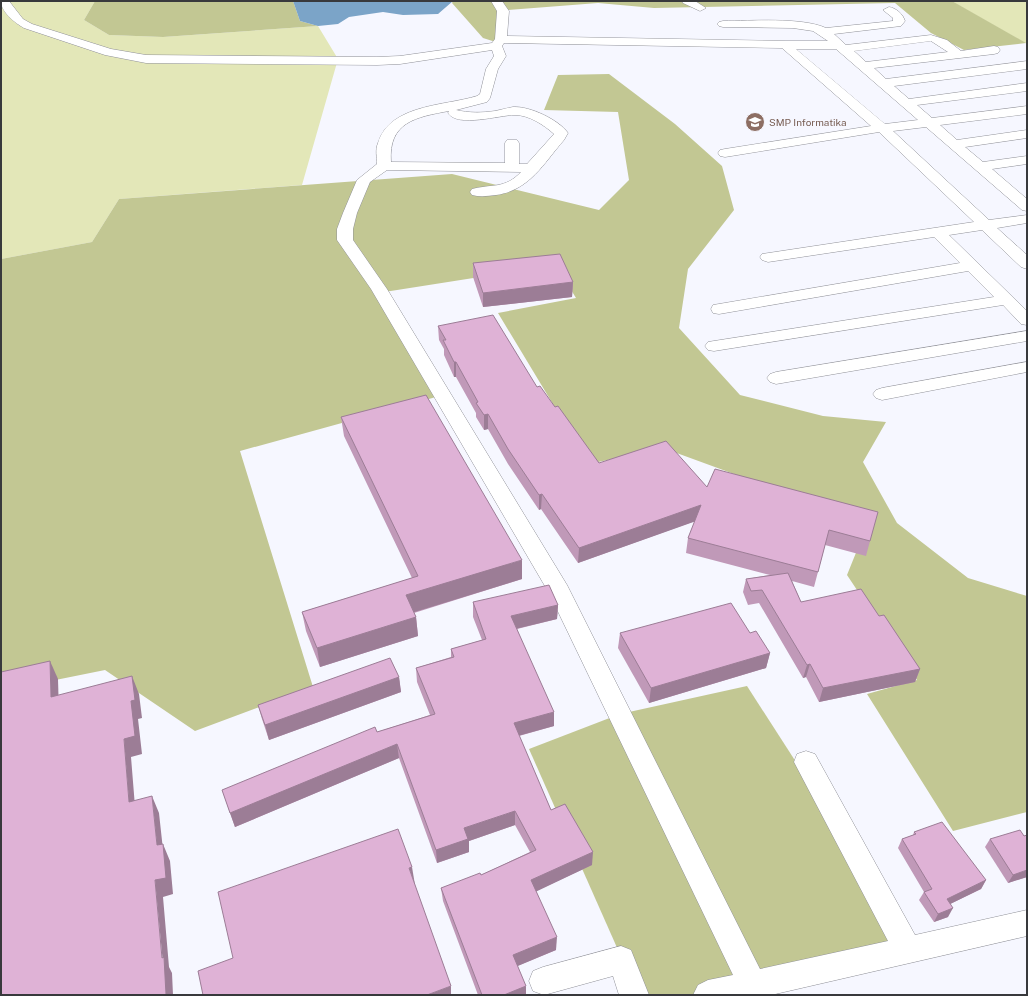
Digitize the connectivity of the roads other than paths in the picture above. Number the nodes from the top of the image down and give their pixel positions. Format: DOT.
graph roads {
  1 [pos="3,1"];
  2 [pos="511,1"];
  3 [pos="687,1"];
  4 [pos="496,2"];
  5 [pos="700,8"];
  6 [pos="889,10"];
  7 [pos="788,13"];
  8 [pos="808,17"];
  9 [pos="849,19"];
  10 [pos="723,24"];
  11 [pos="793,25"];
  12 [pos="860,28"];
  13 [pos="820,30"];
  14 [pos="499,43"];
  15 [pos="785,45"];
  16 [pos="842,47"];
  17 [pos="994,50"];
  18 [pos="959,55"];
  19 [pos="1027,65"];
  20 [pos="864,66"];
  21 [pos="884,83"];
  22 [pos="1027,88"];
  23 [pos="906,103"];
  24 [pos="451,108"];
  25 [pos="1027,110"];
  26 [pos="929,123"];
  27 [pos="882,128"];
  28 [pos="1027,134"];
  29 [pos="512,143"];
  30 [pos="954,144"];
  31 [pos="725,153"];
  32 [pos="1027,160"];
  33 [pos="384,166"];
  34 [pos="980,166"];
  35 [pos="512,167"];
  36 [pos="531,169"];
  37 [pos="1027,188"];
  38 [pos="1008,191"];
  39 [pos="477,192"];
  40 [pos="1027,208"];
  41 [pos="1027,219"];
  42 [pos="985,225"];
  43 [pos="938,232"];
  44 [pos="768,257"];
  45 [pos="1027,264"];
  46 [pos="972,266"];
  47 [pos="1006,300"];
  48 [pos="719,309"];
  49 [pos="1027,320"];
  50 [pos="1027,336"];
  51 [pos="714,346"];
  52 [pos="1027,367"];
  53 [pos="776,378"];
  54 [pos="882,394"];
  55 [pos="806,762"];
  56 [pos="1027,923"];
  57 [pos="908,950"];
  58 [pos="543,981"];
  59 [pos="752,984"];
  60 [pos="634,995"];
  61 [pos="708,995"];
  1 -- 14 [label="street"];
  2 -- 4 [label="street"];
  3 -- 5 [label="street"];
  4 -- 14 [label="street"];
  6 -- 12 [label="street"];
  7 -- 11 [label="street"];
  8 -- 13 [label="street"];
  9 -- 12 [label="street"];
  10 -- 11 [label="street"];
  11 -- 13 [label="street"];
  12 -- 13 [label="street"];
  13 -- 16 [label="street"];
  14 -- 15 [label="street"];
  14 -- 24 [label="street"];
  15 -- 16 [label="street"];
  15 -- 27 [label="street"];
  16 -- 18 [label="street"];
  16 -- 20 [label="street"];
  17 -- 18 [label="street"];
  18 -- 20 [label="street"];
  19 -- 21 [label="street"];
  20 -- 21 [label="street"];
  21 -- 23 [label="street"];
  22 -- 23 [label="street"];
  23 -- 26 [label="street"];
  24 -- 33 [label="street"];
  24 -- 36 [label="street"];
  25 -- 26 [label="street"];
  26 -- 27 [label="street"];
  26 -- 30 [label="street"];
  27 -- 31 [label="street"];
  27 -- 42 [label="street"];
  28 -- 30 [label="street"];
  29 -- 35 [label="street"];
  30 -- 34 [label="street"];
  32 -- 34 [label="street"];
  33 -- 35 [label="street"];
  33 -- 59 [label="street"];
  34 -- 38 [label="street"];
  35 -- 36 [label="street"];
  36 -- 39 [label="street"];
  37 -- 38 [label="street"];
  38 -- 40 [label="street"];
  41 -- 42 [label="street"];
  42 -- 43 [label="street"];
  42 -- 45 [label="street"];
  43 -- 44 [label="street"];
  43 -- 46 [label="street"];
  46 -- 47 [label="street"];
  46 -- 48 [label="street"];
  47 -- 49 [label="street"];
  47 -- 51 [label="street"];
  50 -- 53 [label="street"];
  52 -- 54 [label="street"];
  55 -- 57 [label="street"];
  56 -- 57 [label="street"];
  57 -- 59 [label="street"];
  58 -- 60 [label="street"];
  59 -- 61 [label="street"];
}
